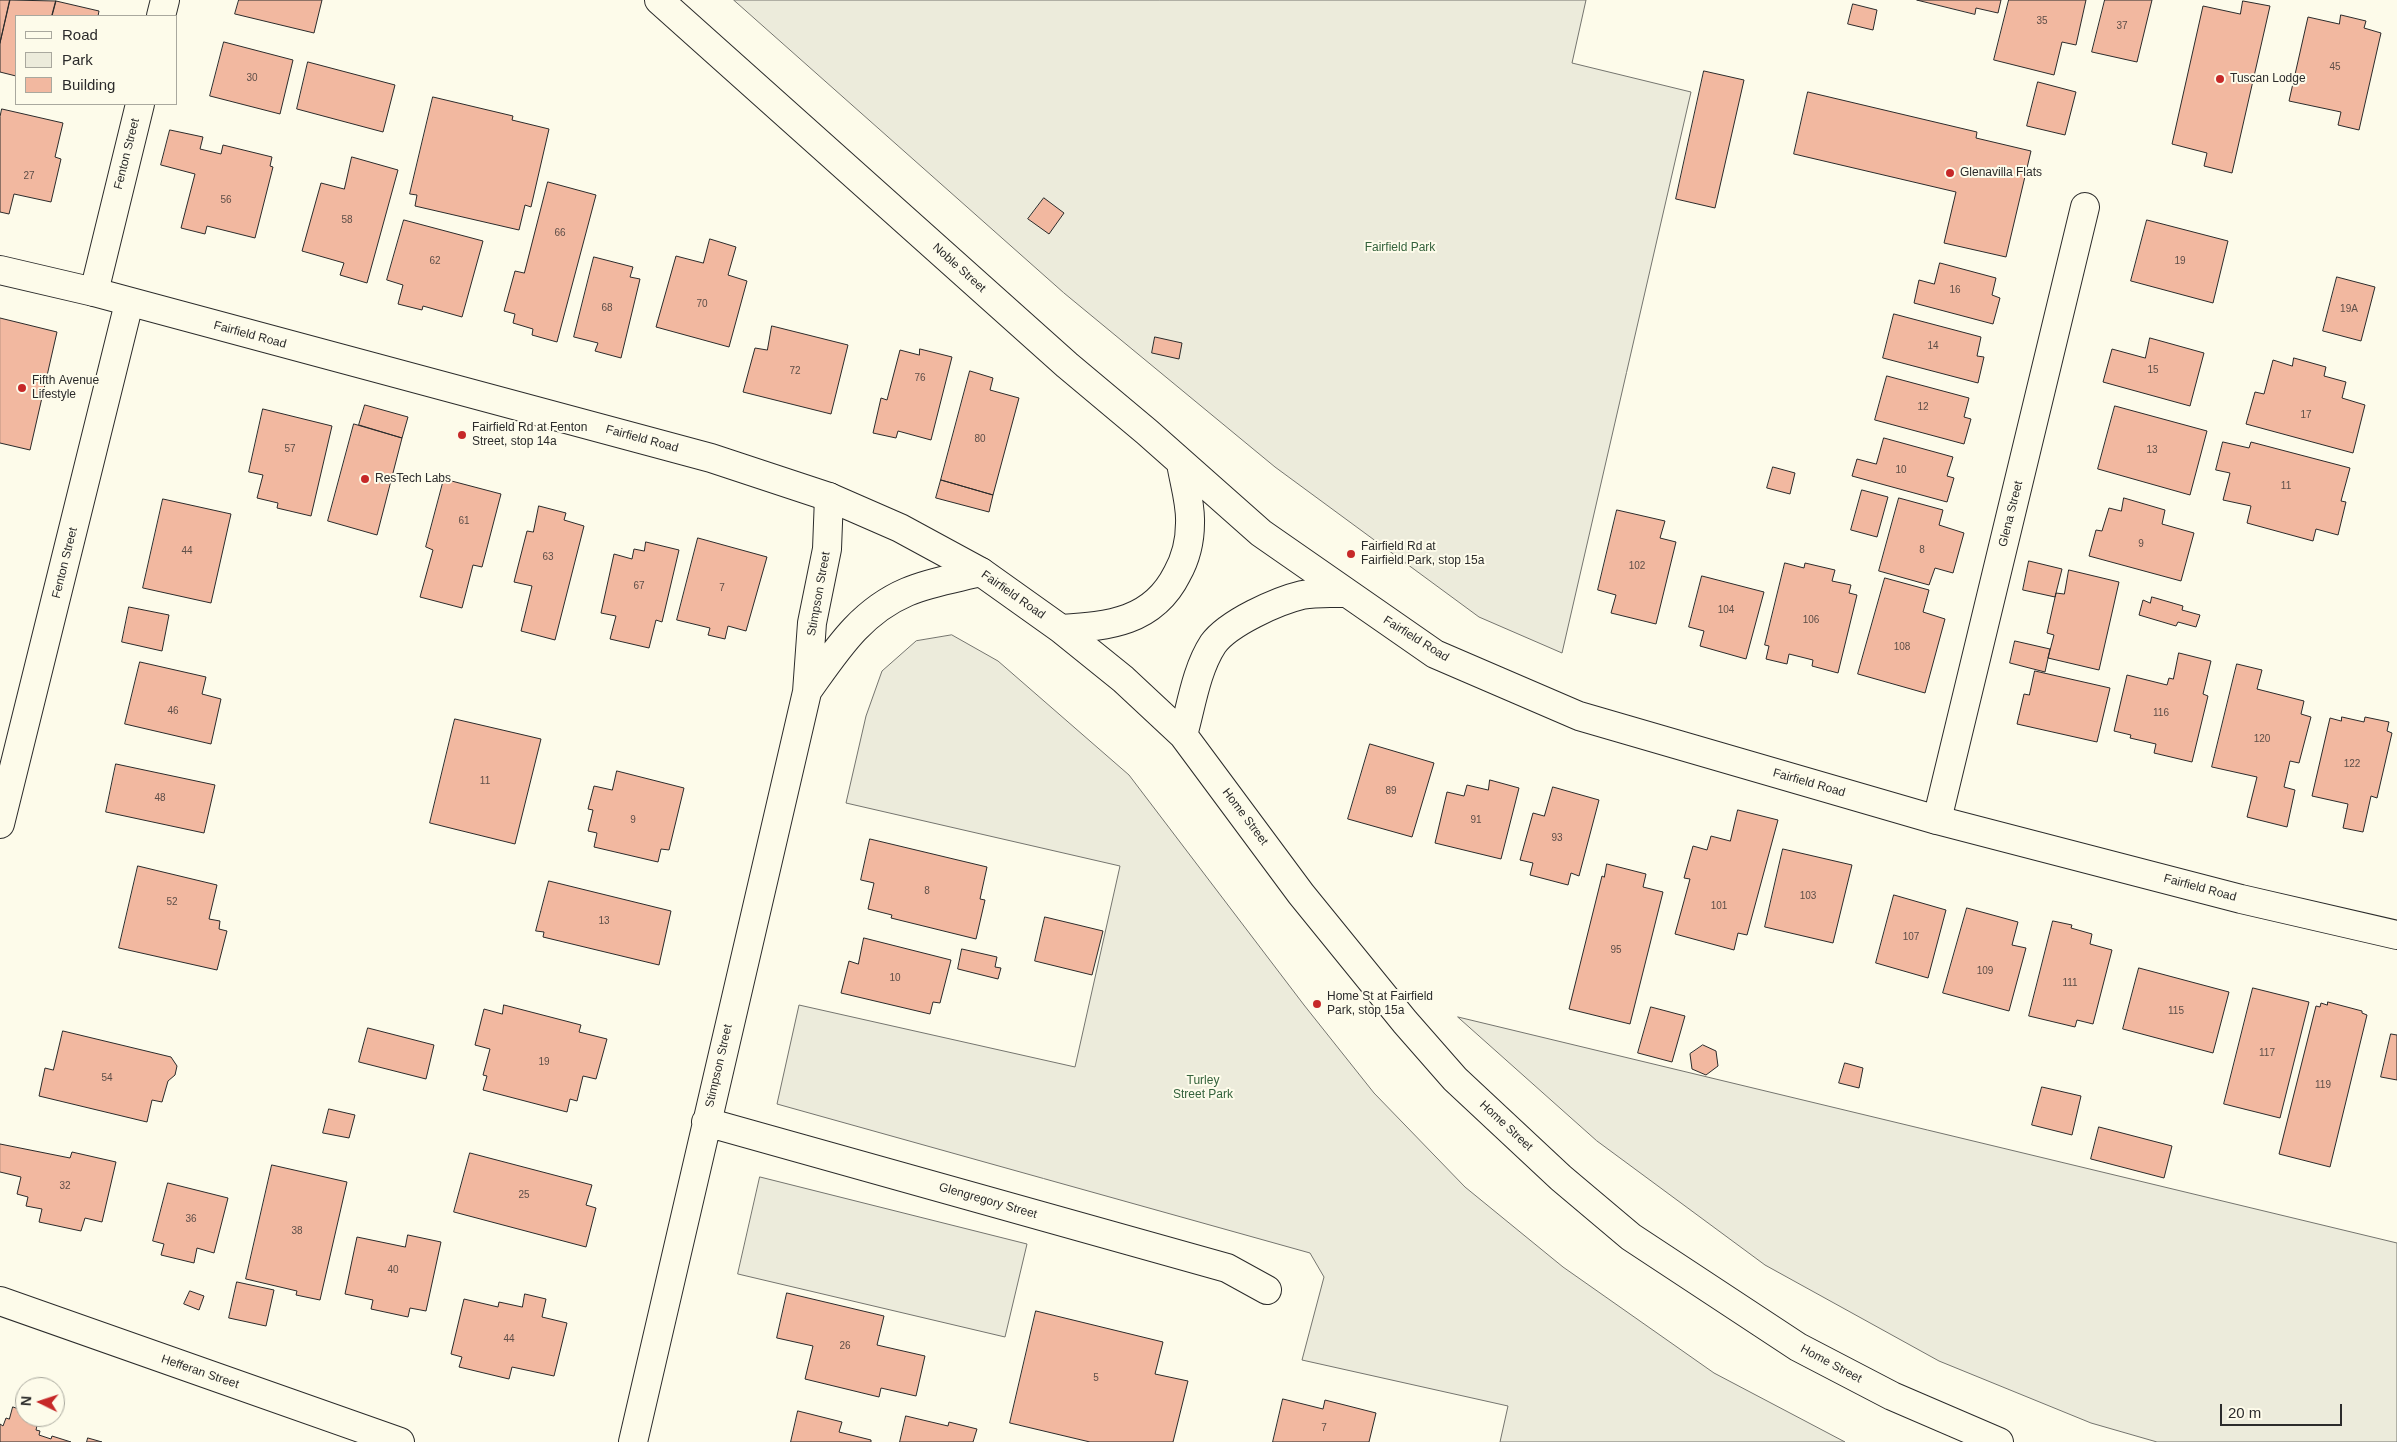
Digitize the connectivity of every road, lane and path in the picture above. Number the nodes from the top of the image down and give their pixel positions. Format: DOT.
graph roads {
  1 [pos="165,0"];
  2 [pos="659,0"];
  3 [pos="161,15"];
  4 [pos="140,105"];
  5 [pos="2085,208"];
  6 [pos="0,270"];
  7 [pos="94,292"];
  8 [pos="129,303"];
  9 [pos="1181,463"];
  10 [pos="830,497"];
  11 [pos="1261,533"];
  12 [pos="981,572"];
  13 [pos="1344,593"];
  14 [pos="1060,630"];
  15 [pos="1123,679"];
  16 [pos="807,692"];
  17 [pos="1184,736"];
  18 [pos="1937,820"];
  19 [pos="0,824"];
  20 [pos="2397,935"];
  21 [pos="706,1122"];
  22 [pos="1267,1290"];
  23 [pos="0,1301"];
  24 [pos="400,1442"];
  25 [pos="633,1442"];
  26 [pos="1999,1442"];
  1 -- 3 [label="main road"];
  2 -- 9 [label="main road, Noble Street"];
  4 -- 7 [label="main road, Fenton Street"];
  5 -- 18 [label="main road, Glena Street"];
  6 -- 7 [label="main road, Fairfield Road"];
  7 -- 8 [label="main road, Fairfield Road"];
  8 -- 10 [label="main road, Fairfield Road"];
  8 -- 19 [label="main road, Fenton Street"];
  9 -- 11 [label="main road, Noble Street"];
  9 -- 14 [label="main road"];
  10 -- 12 [label="main road, Fairfield Road"];
  10 -- 16 [label="main road, Stimpson Street"];
  11 -- 13 [label="main road, Fairfield Road"];
  12 -- 14 [label="main road, Fairfield Road"];
  12 -- 16 [label="main road, Stimpson Street"];
  13 -- 17 [label="main road"];
  13 -- 18 [label="main road, Fairfield Road"];
  14 -- 15 [label="main road, Fairfield Road"];
  15 -- 17 [label="main road, Home Street"];
  16 -- 21 [label="main road, Stimpson Street"];
  17 -- 26 [label="main road, Home Street"];
  18 -- 20 [label="main road, Fairfield Road"];
  21 -- 22 [label="main road, Glengregory Street"];
  21 -- 25 [label="main road, Stimpson Street"];
  23 -- 24 [label="main road, Hefferan Street"];
}
